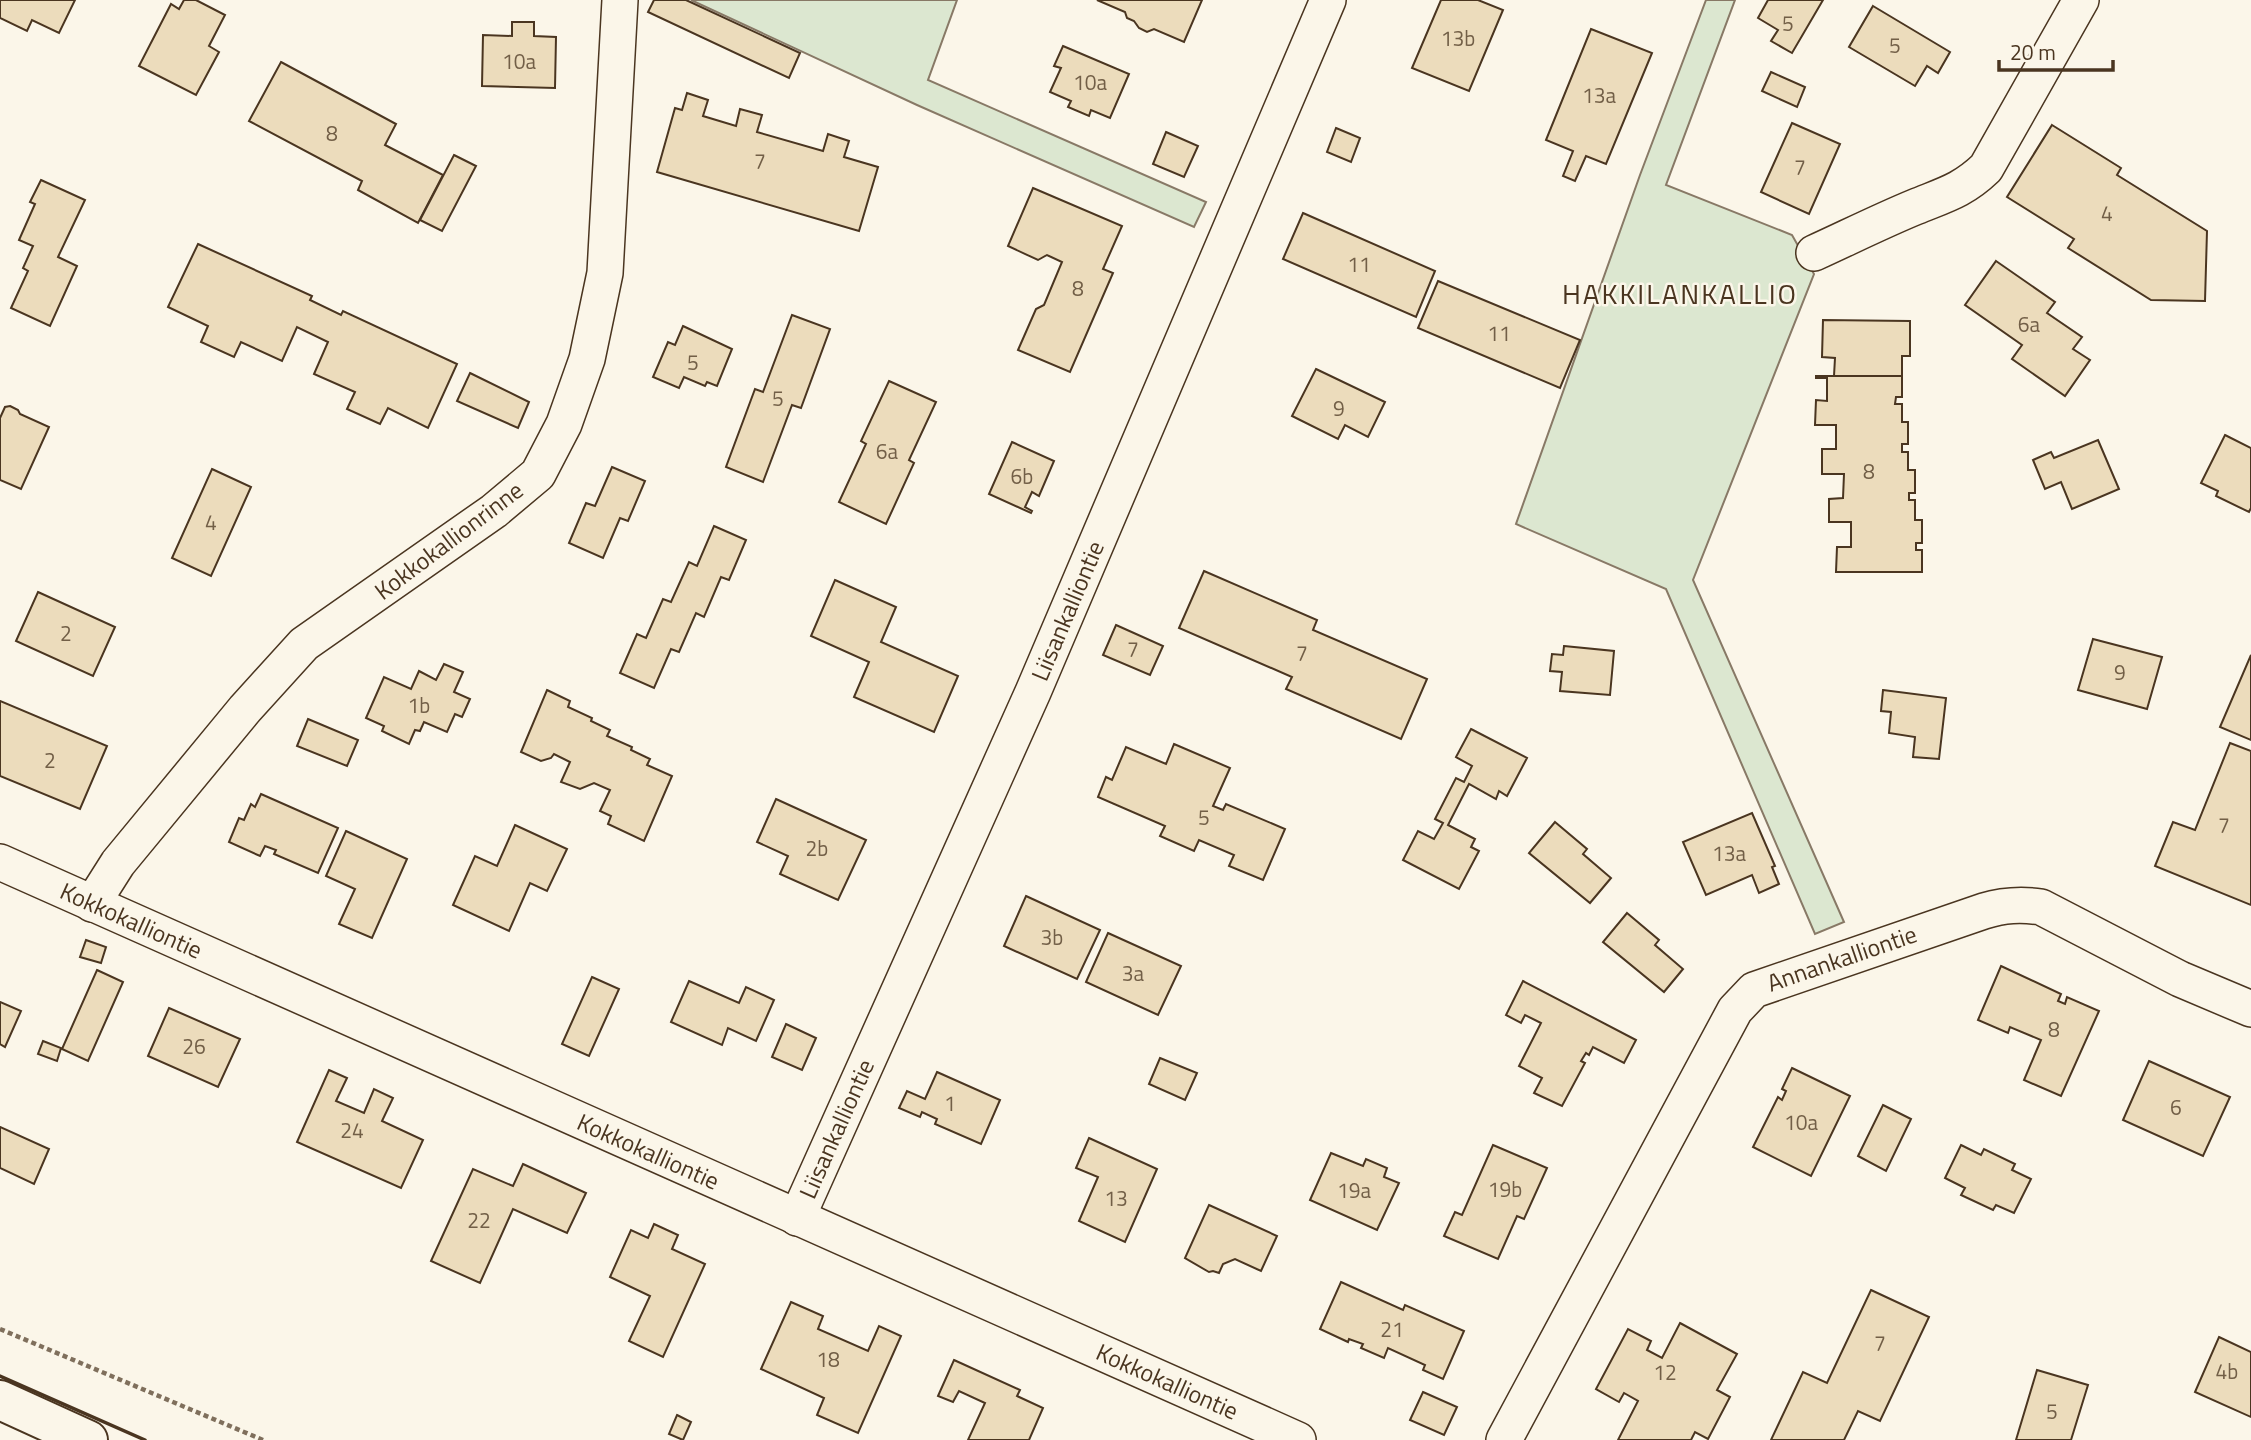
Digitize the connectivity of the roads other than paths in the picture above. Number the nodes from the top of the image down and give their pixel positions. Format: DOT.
graph roads {
  1 [pos="620,0"];
  2 [pos="1328,0"];
  3 [pos="2081,0"];
  4 [pos="1814,253"];
  5 [pos="0,862"];
  6 [pos="92,904"];
  7 [pos="2251,1009"];
  8 [pos="797,1218"];
  9 [pos="0,1401"];
  10 [pos="88,1440"];
  11 [pos="1298,1440"];
  12 [pos="1504,1440"];
  1 -- 6 [label="street, Kokkokallionrinne"];
  2 -- 8 [label="street, Liisankalliontie"];
  3 -- 4 [label="street"];
  5 -- 6 [label="street, Kokkokalliontie"];
  6 -- 8 [label="street, Kokkokalliontie"];
  7 -- 12 [label="street, Annankalliontie"];
  8 -- 11 [label="street, Kokkokalliontie"];
  9 -- 10 [label="main road"];
}
